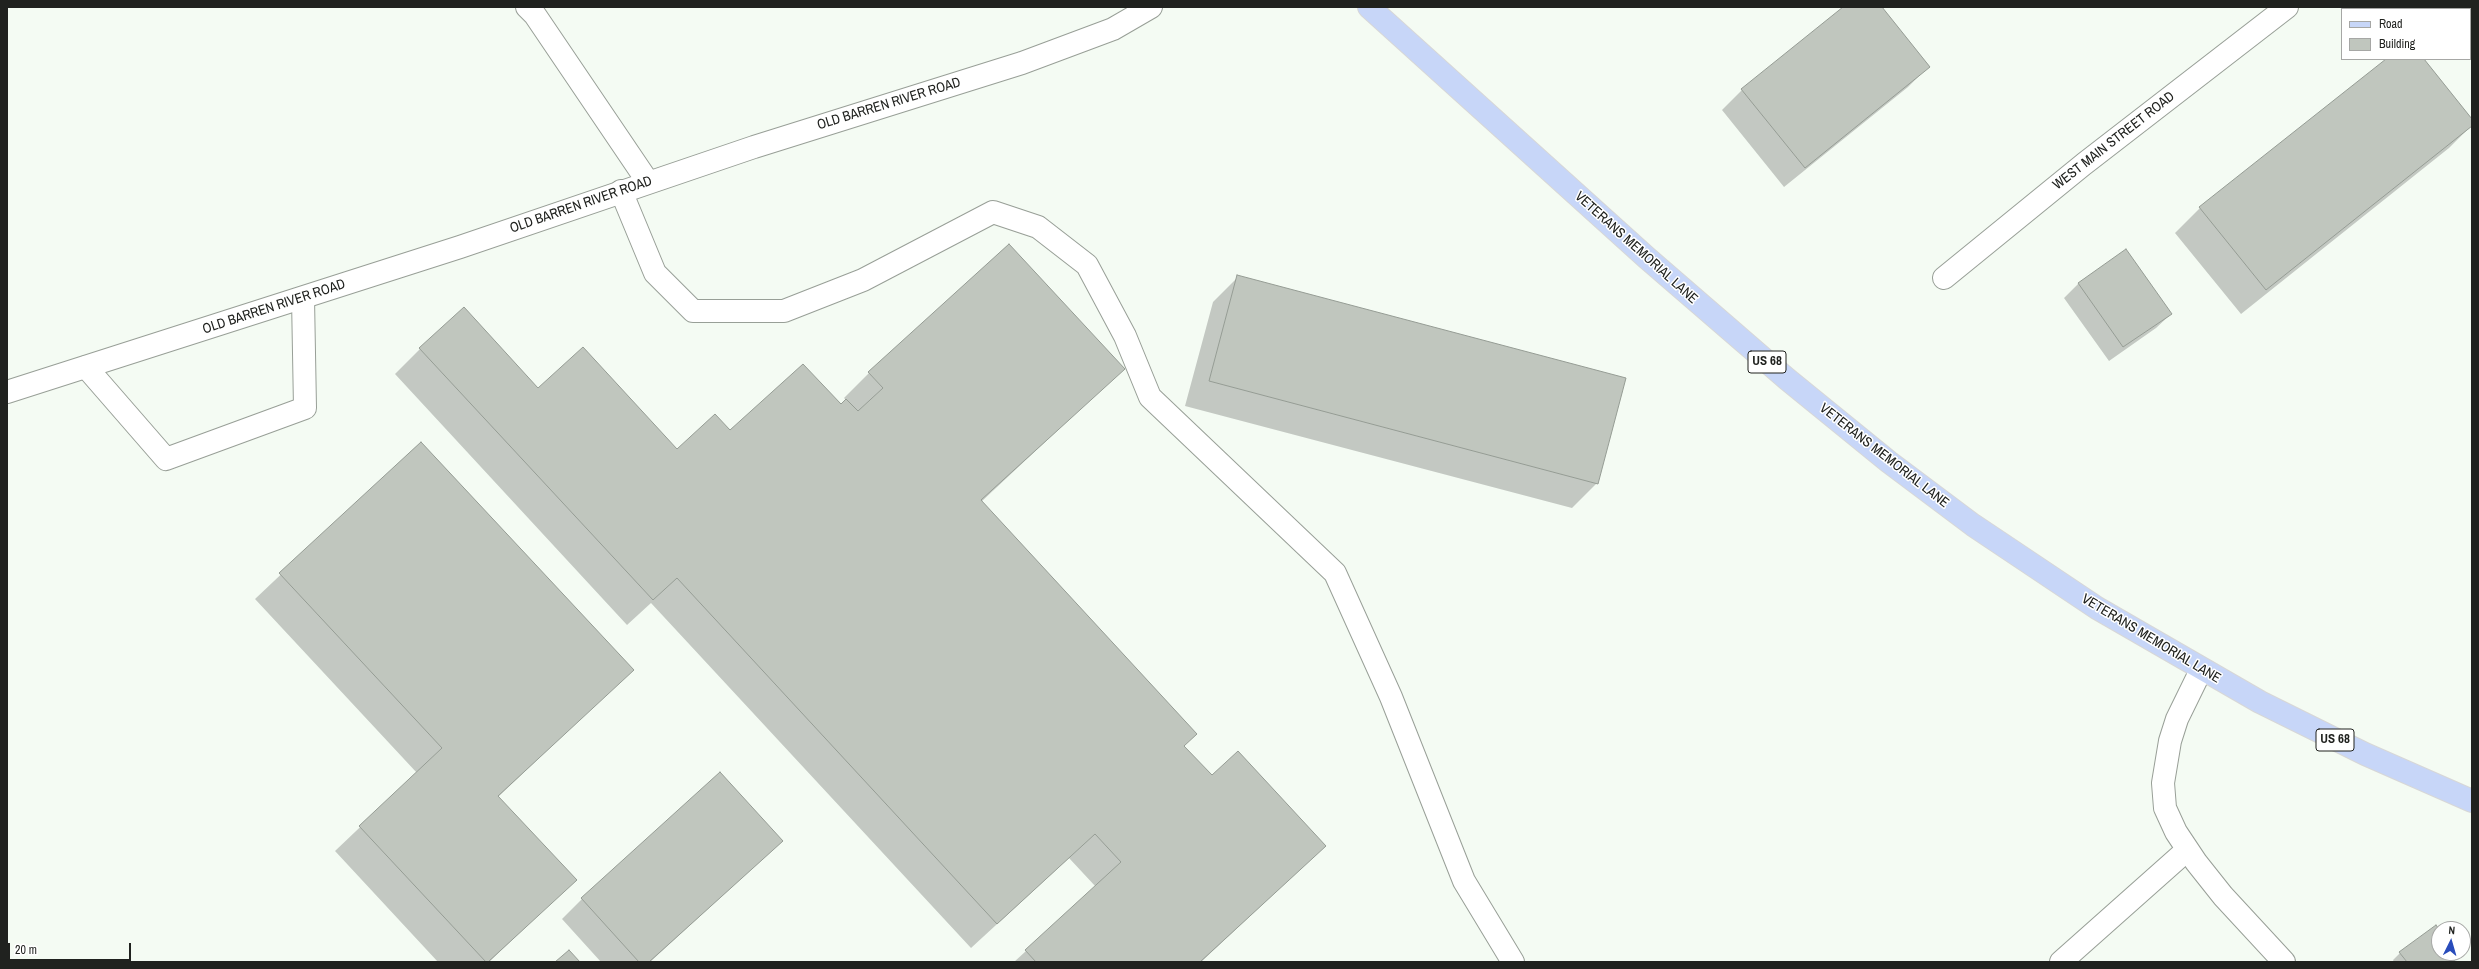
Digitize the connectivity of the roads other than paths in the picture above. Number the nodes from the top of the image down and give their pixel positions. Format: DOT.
graph roads {
  1 [pos="527,7"];
  2 [pos="1151,7"];
  3 [pos="1369,7"];
  4 [pos="2287,7"];
  5 [pos="648,182"];
  6 [pos="621,191"];
  7 [pos="1944,278"];
  8 [pos="303,298"];
  9 [pos="86,367"];
  10 [pos="7,392"];
  11 [pos="2201,670"];
  12 [pos="2472,801"];
  13 [pos="2187,850"];
  14 [pos="1513,962"];
  15 [pos="2061,962"];
  16 [pos="2284,962"];
  1 -- 5 [label="street"];
  2 -- 5 [label="street, OLD BARREN RIVER ROAD"];
  3 -- 11 [label="main road, VETERANS MEMORIAL LANE / US 68"];
  4 -- 7 [label="street, WEST MAIN STREET ROAD"];
  5 -- 6 [label="street, OLD BARREN RIVER ROAD"];
  6 -- 8 [label="street, OLD BARREN RIVER ROAD"];
  6 -- 14 [label="street"];
  8 -- 9 [label="street, OLD BARREN RIVER ROAD"];
  8 -- 9 [label="street"];
  9 -- 10 [label="street, OLD BARREN RIVER ROAD"];
  11 -- 12 [label="main road, VETERANS MEMORIAL LANE / US 68"];
  11 -- 13 [label="street"];
  13 -- 15 [label="street"];
  13 -- 16 [label="street"];
}
